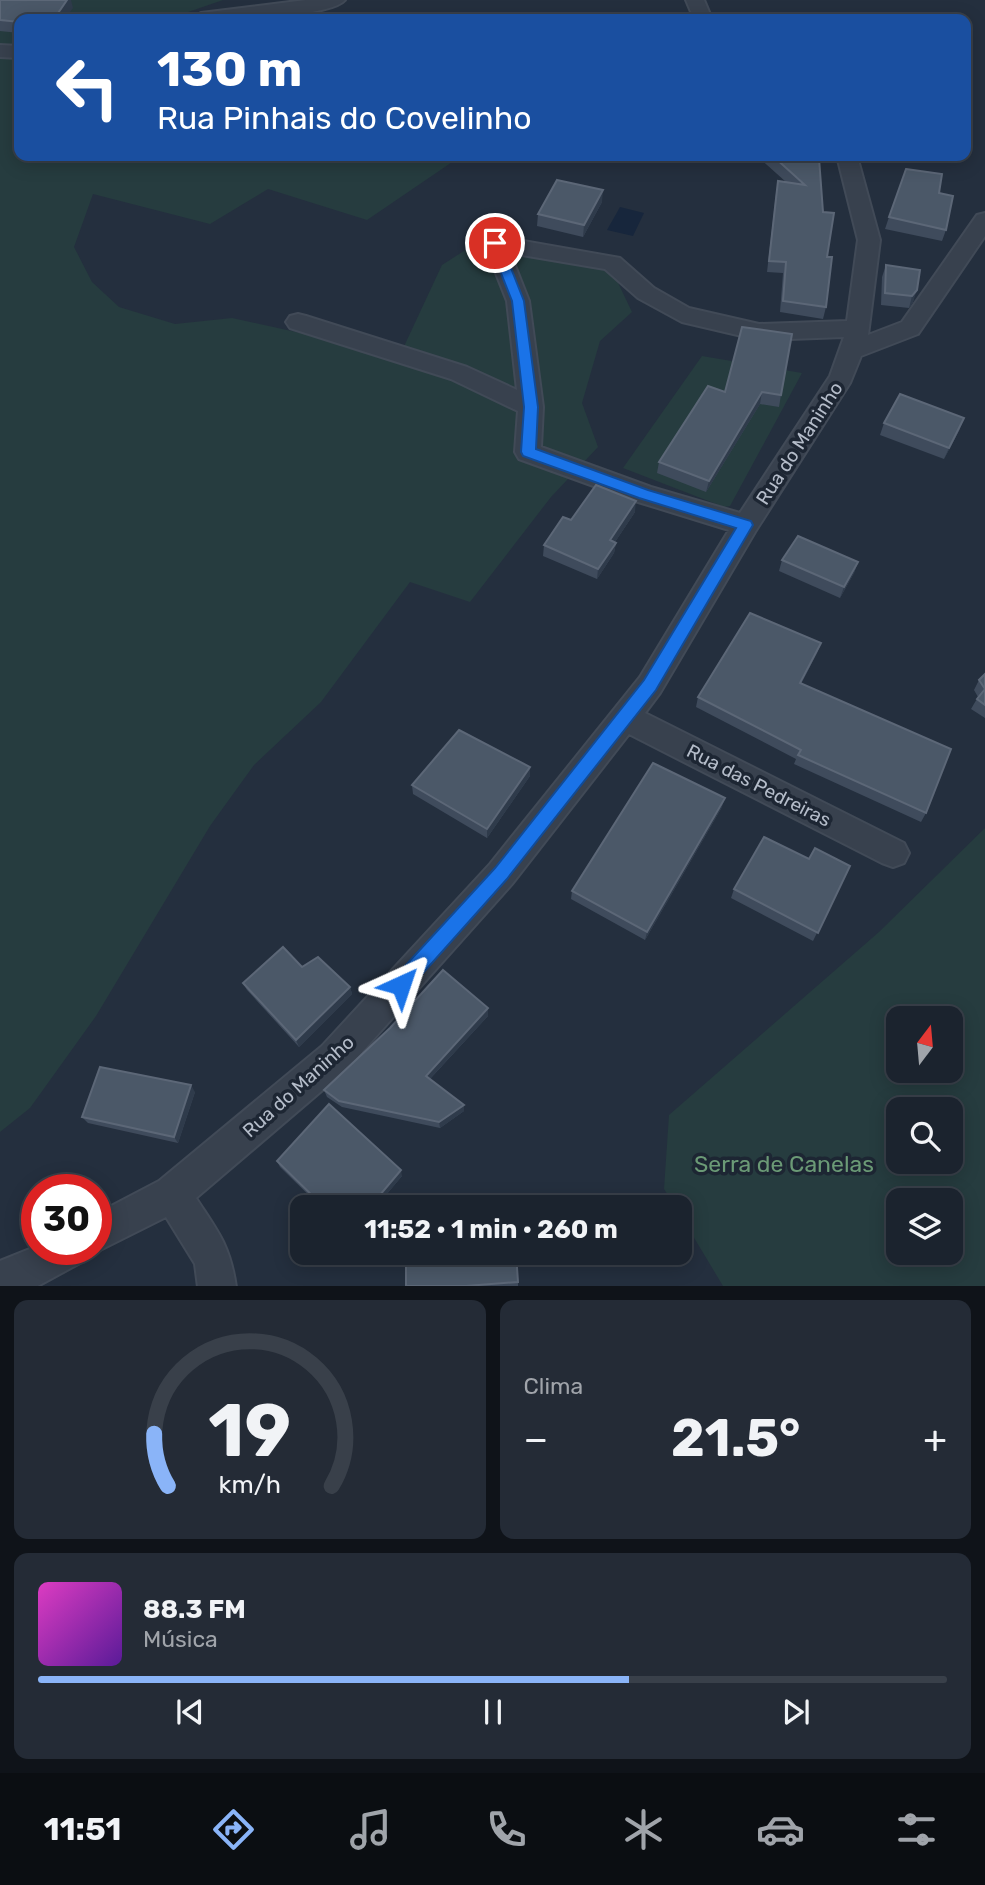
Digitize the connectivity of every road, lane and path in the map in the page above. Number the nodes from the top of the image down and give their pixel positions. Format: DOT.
graph roads {
  1 [pos="336,0"];
  2 [pos="248,14"];
  3 [pos="848,161"];
  4 [pos="985,220"];
  5 [pos="298,322"];
  6 [pos="854,340"];
  7 [pos="531,407"];
  8 [pos="746,525"];
  9 [pos="624,717"];
  10 [pos="893,853"];
  11 [pos="172,1194"];
  12 [pos="112,1226"];
  13 [pos="38,1265"];
  14 [pos="0,1280"];
  15 [pos="217,1286"];
  1 -- 2 [label="street"];
  3 -- 6 [label="street, Rua do Maninho"];
  4 -- 6 [label="street"];
  5 -- 7 [label="street"];
  6 -- 7 [label="street"];
  6 -- 8 [label="street, Rua do Maninho"];
  7 -- 8 [label="street"];
  8 -- 9 [label="street, Rua do Maninho"];
  9 -- 10 [label="street, Rua das Pedreiras"];
  9 -- 11 [label="street, Rua do Maninho"];
  11 -- 12 [label="street, Rua do Maninho"];
  11 -- 15 [label="street"];
  13 -- 14 [label="street"];
}
